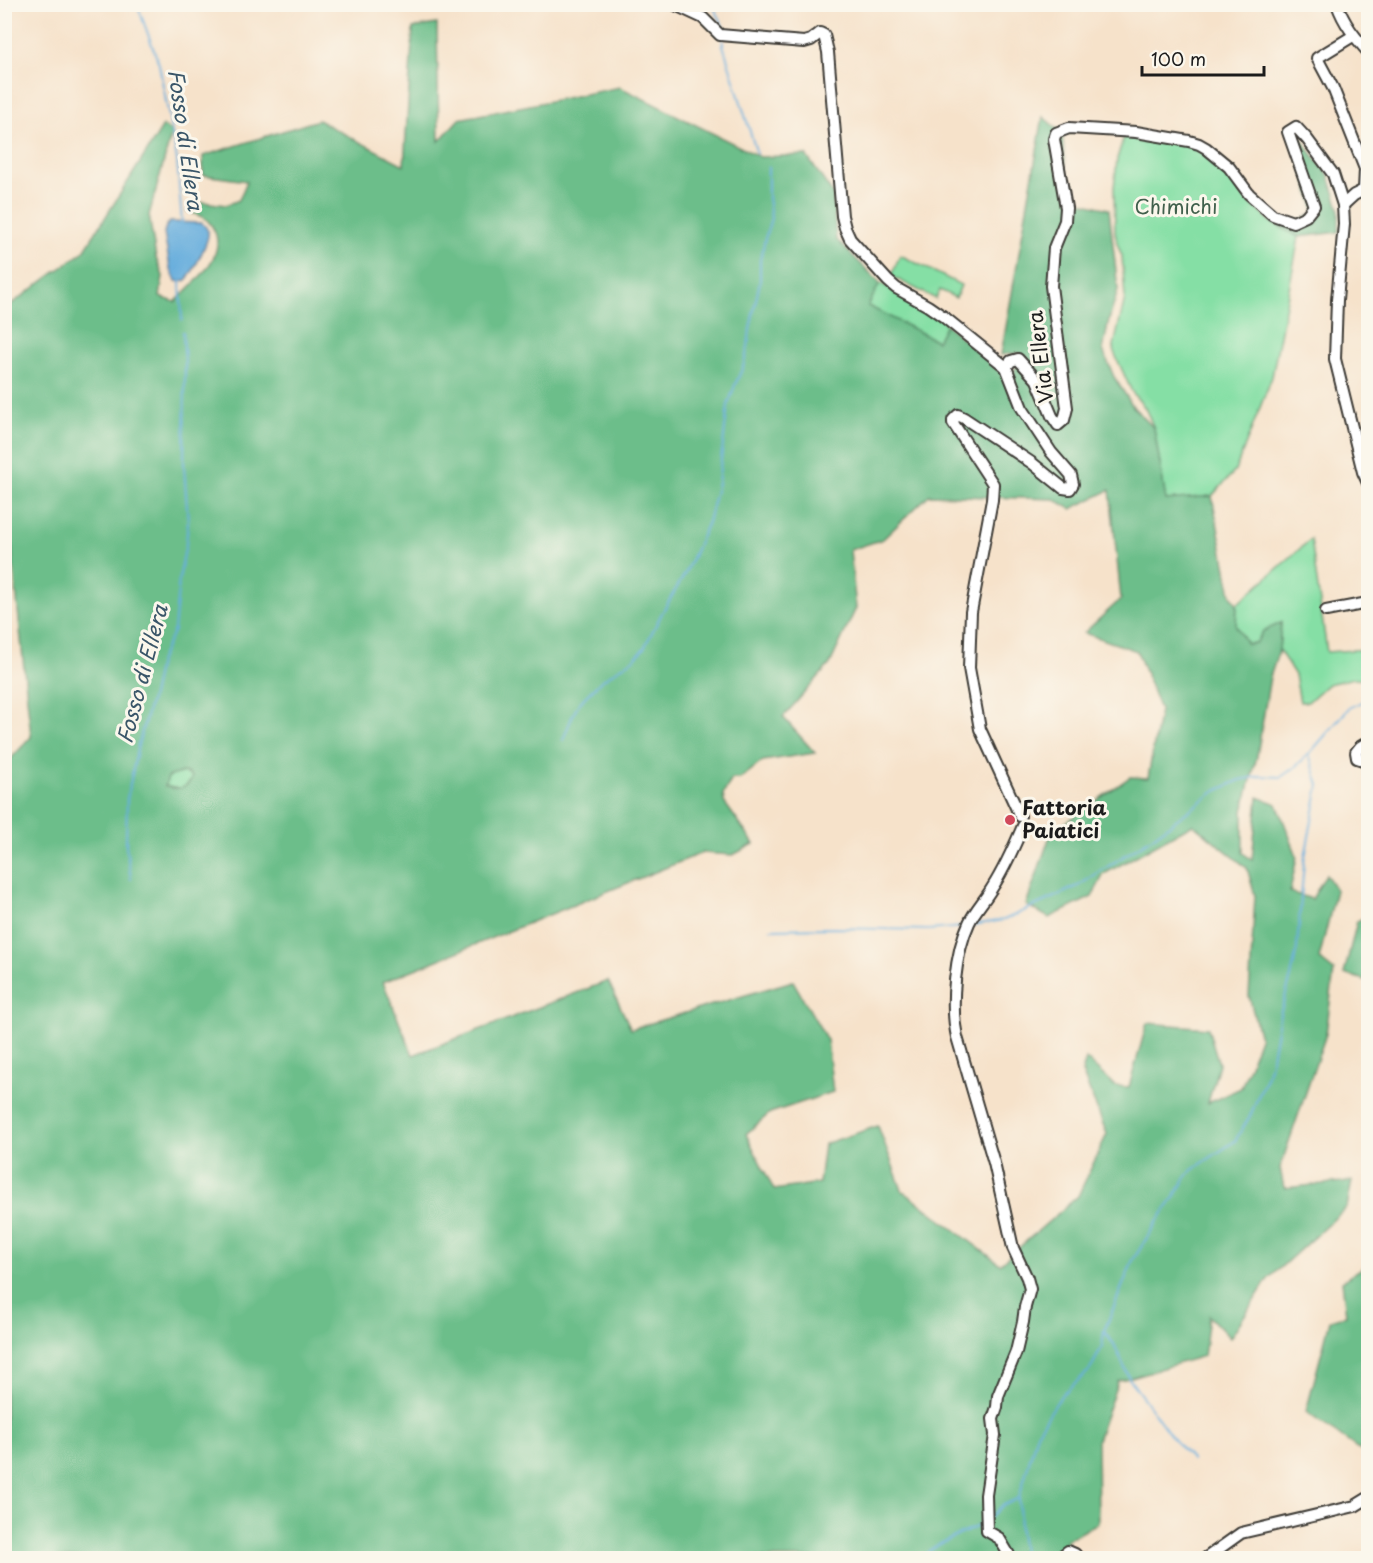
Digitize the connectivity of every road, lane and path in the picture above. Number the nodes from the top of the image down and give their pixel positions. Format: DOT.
graph roads {
  1 [pos="673,4"];
  2 [pos="1337,4"];
  3 [pos="1353,36"];
  4 [pos="1368,52"];
  5 [pos="1366,191"];
  6 [pos="1343,205"];
  7 [pos="1006,367"];
  8 [pos="1368,483"];
  9 [pos="1368,603"];
  10 [pos="1326,611"];
  11 [pos="1368,742"];
  12 [pos="1368,758"];
  13 [pos="1368,1498"];
  14 [pos="1011,1558"];
  15 [pos="1063,1558"];
  16 [pos="1078,1558"];
  17 [pos="1206,1558"];
  1 -- 7 [label="street, Via Ellera"];
  2 -- 3 [label="street"];
  3 -- 4 [label="street"];
  3 -- 5 [label="street"];
  5 -- 6 [label="street"];
  6 -- 7 [label="street, Via Ellera"];
  6 -- 8 [label="street"];
  7 -- 14 [label="street"];
  9 -- 10 [label="street"];
  11 -- 12 [label="street"];
  13 -- 17 [label="street"];
  15 -- 16 [label="street"];
}
